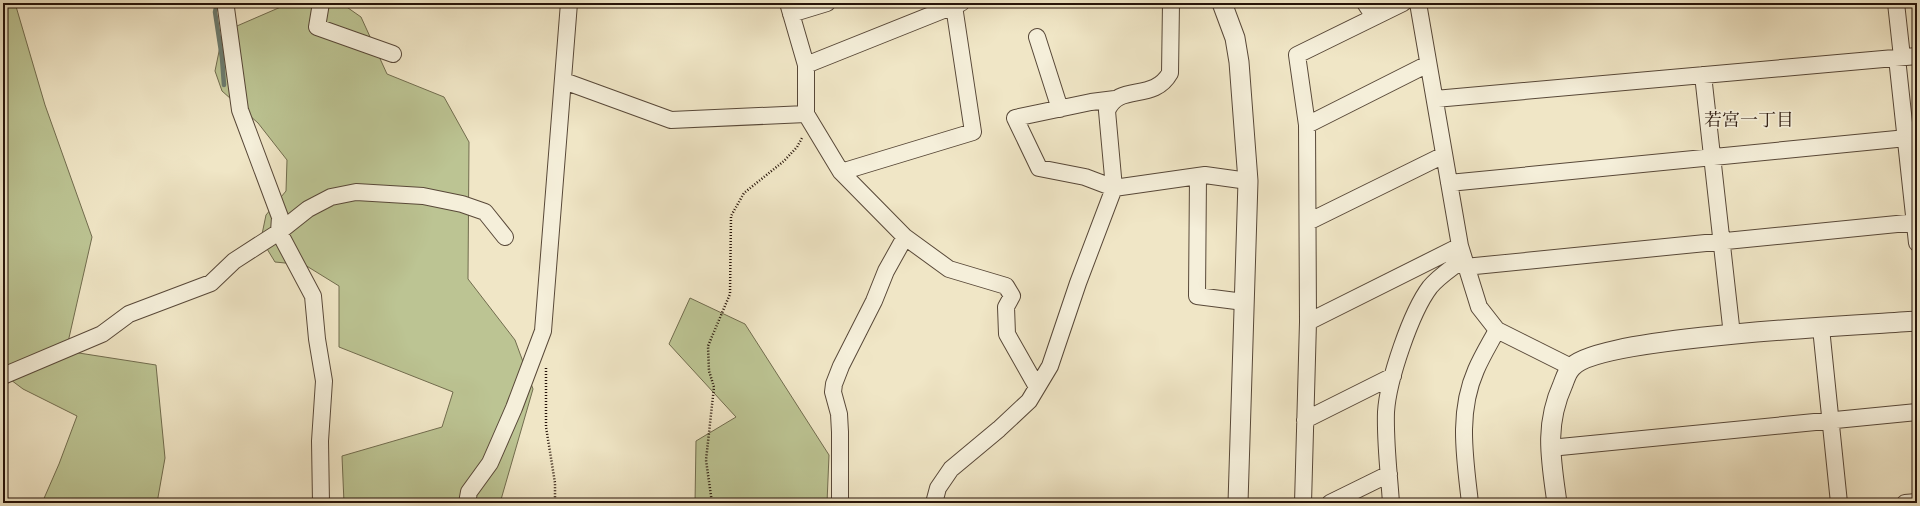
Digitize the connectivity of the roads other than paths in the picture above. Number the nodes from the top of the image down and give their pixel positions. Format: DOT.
graph roads {
  1 [pos="227,3"];
  2 [pos="321,3"];
  3 [pos="569,3"];
  4 [pos="827,3"];
  5 [pos="1171,3"];
  6 [pos="1222,3"];
  7 [pos="1365,3"];
  8 [pos="1403,3"];
  9 [pos="1418,3"];
  10 [pos="1896,3"];
  11 [pos="958,4"];
  12 [pos="789,9"];
  13 [pos="1374,17"];
  14 [pos="1037,37"];
  15 [pos="393,54"];
  16 [pos="1905,57"];
  17 [pos="1428,64"];
  18 [pos="806,65"];
  19 [pos="1702,75"];
  20 [pos="564,81"];
  21 [pos="1115,99"];
  22 [pos="1435,99"];
  23 [pos="1060,109"];
  24 [pos="806,114"];
  25 [pos="1307,125"];
  26 [pos="1911,137"];
  27 [pos="1444,155"];
  28 [pos="1712,157"];
  29 [pos="841,172"];
  30 [pos="1198,176"];
  31 [pos="1248,181"];
  32 [pos="1449,183"];
  33 [pos="1114,188"];
  34 [pos="1308,222"];
  35 [pos="1916,222"];
  36 [pos="279,232"];
  37 [pos="505,237"];
  38 [pos="905,237"];
  39 [pos="1722,242"];
  40 [pos="1917,243"];
  41 [pos="1462,258"];
  42 [pos="1244,302"];
  43 [pos="1917,321"];
  44 [pos="1308,322"];
  45 [pos="1821,328"];
  46 [pos="1497,330"];
  47 [pos="1732,335"];
  48 [pos="1571,367"];
  49 [pos="3,376"];
  50 [pos="1393,376"];
  51 [pos="1037,387"];
  52 [pos="1917,412"];
  53 [pos="1306,420"];
  54 [pos="1830,421"];
  55 [pos="1550,448"];
  56 [pos="1389,474"];
  57 [pos="1917,502"];
  58 [pos="321,503"];
  59 [pos="467,503"];
  60 [pos="840,503"];
  61 [pos="934,503"];
  62 [pos="1238,503"];
  63 [pos="1303,503"];
  64 [pos="1330,503"];
  65 [pos="1391,503"];
  66 [pos="1470,503"];
  67 [pos="1557,503"];
  68 [pos="1839,503"];
  69 [pos="1905,503"];
  1 -- 36 [label="street"];
  2 -- 15 [label="street"];
  3 -- 20 [label="street"];
  4 -- 12 [label="street"];
  5 -- 21 [label="street"];
  6 -- 31 [label="street"];
  7 -- 13 [label="street"];
  8 -- 13 [label="street"];
  9 -- 17 [label="street"];
  10 -- 16 [label="street"];
  11 -- 18 [label="street"];
  11 -- 29 [label="street"];
  12 -- 18 [label="street"];
  13 -- 25 [label="street"];
  14 -- 23 [label="street"];
  16 -- 19 [label="street"];
  16 -- 26 [label="street"];
  17 -- 22 [label="street"];
  17 -- 25 [label="street"];
  18 -- 24 [label="street"];
  19 -- 22 [label="street"];
  19 -- 28 [label="street"];
  20 -- 24 [label="street"];
  20 -- 59 [label="street"];
  21 -- 23 [label="street"];
  21 -- 33 [label="street"];
  22 -- 27 [label="street"];
  23 -- 33 [label="street"];
  24 -- 29 [label="street"];
  25 -- 34 [label="street"];
  26 -- 28 [label="street"];
  26 -- 35 [label="street"];
  27 -- 32 [label="street"];
  27 -- 34 [label="street"];
  28 -- 32 [label="street"];
  28 -- 39 [label="street"];
  29 -- 38 [label="street"];
  30 -- 31 [label="street"];
  30 -- 33 [label="street"];
  30 -- 42 [label="street"];
  31 -- 42 [label="street"];
  32 -- 41 [label="street"];
  33 -- 51 [label="street"];
  34 -- 44 [label="street"];
  35 -- 39 [label="street"];
  35 -- 40 [label="street"];
  36 -- 37 [label="street"];
  36 -- 49 [label="street"];
  36 -- 58 [label="street"];
  38 -- 51 [label="street"];
  38 -- 60 [label="street"];
  39 -- 41 [label="street"];
  39 -- 47 [label="street"];
  41 -- 44 [label="street"];
  41 -- 46 [label="street"];
  41 -- 50 [label="street"];
  42 -- 62 [label="street"];
  43 -- 45 [label="street"];
  44 -- 53 [label="street"];
  45 -- 47 [label="street"];
  45 -- 54 [label="street"];
  46 -- 48 [label="street"];
  46 -- 66 [label="street"];
  47 -- 48 [label="street"];
  48 -- 55 [label="street"];
  50 -- 53 [label="street"];
  50 -- 56 [label="street"];
  51 -- 61 [label="street"];
  52 -- 54 [label="street"];
  53 -- 63 [label="street"];
  54 -- 55 [label="street"];
  54 -- 68 [label="street"];
  55 -- 67 [label="street"];
  56 -- 64 [label="street"];
  56 -- 65 [label="street"];
  57 -- 69 [label="street"];
}
